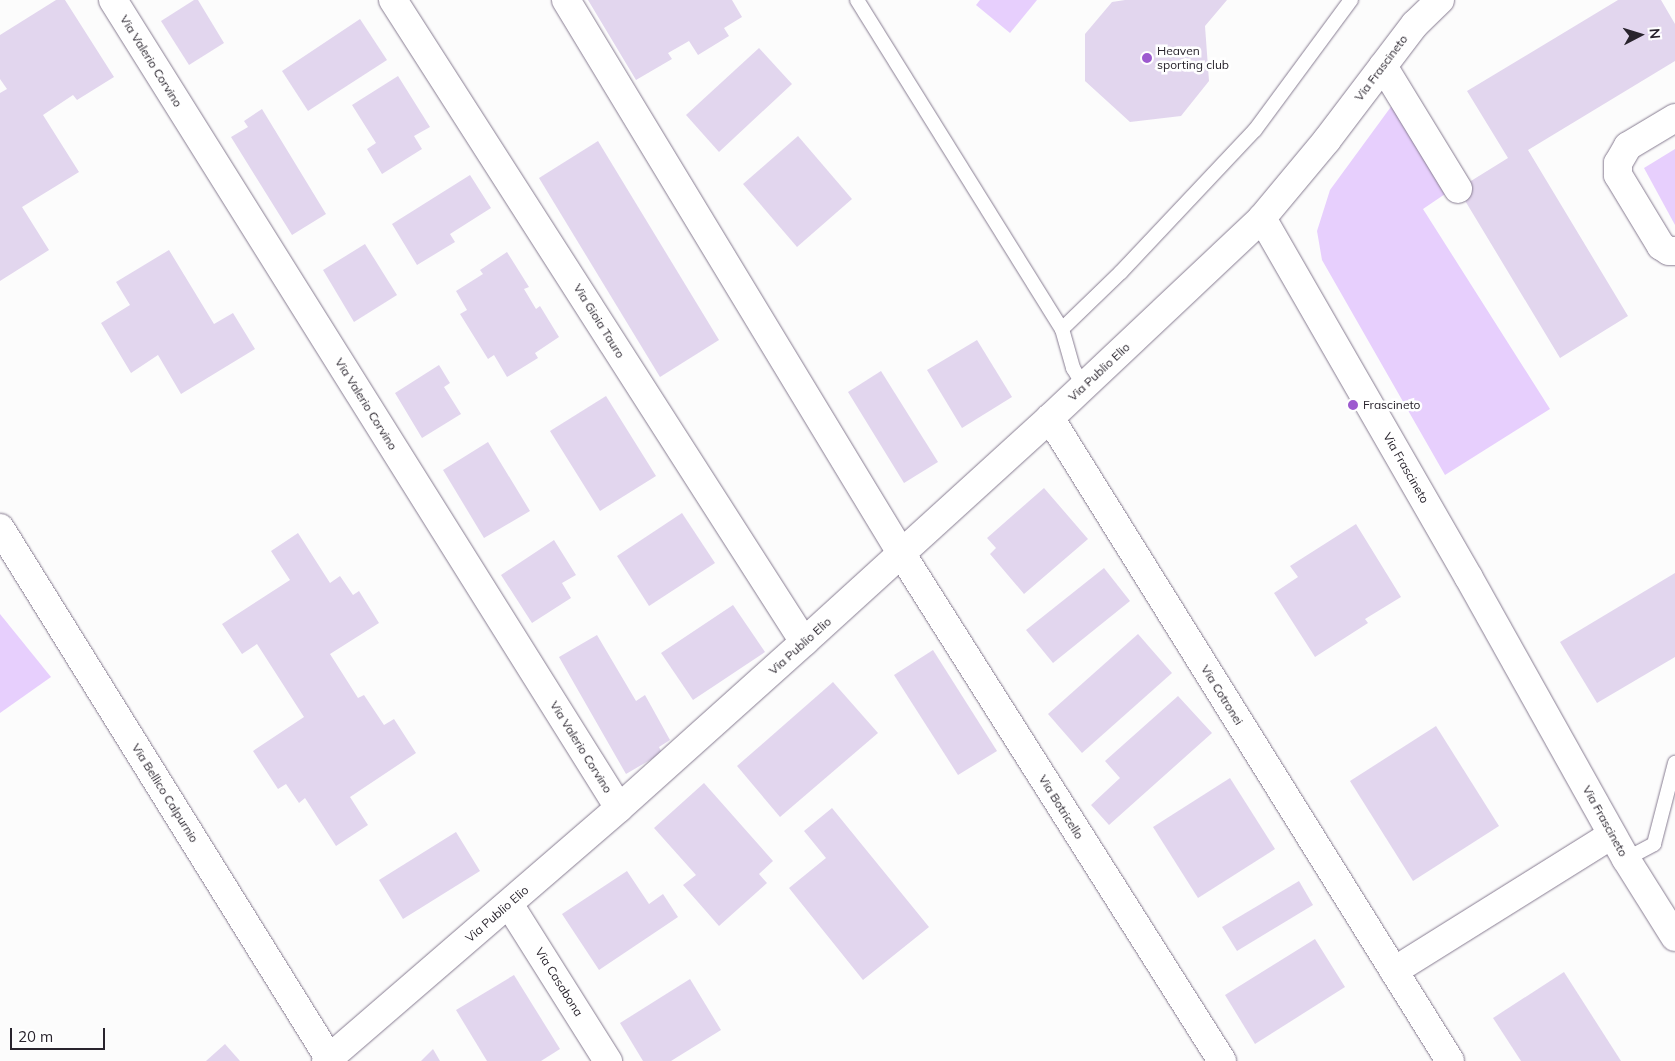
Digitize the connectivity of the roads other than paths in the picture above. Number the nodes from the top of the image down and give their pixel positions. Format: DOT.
graph roads {
  1 [pos="113,0"];
  2 [pos="393,0"];
  3 [pos="566,0"];
  4 [pos="857,0"];
  5 [pos="1351,0"];
  6 [pos="1440,0"];
  7 [pos="1383,66"];
  8 [pos="1675,118"];
  9 [pos="1458,189"];
  10 [pos="1262,218"];
  11 [pos="1675,250"];
  12 [pos="1062,330"];
  13 [pos="1084,386"];
  14 [pos="1050,418"];
  15 [pos="0,528"];
  16 [pos="901,553"];
  17 [pos="804,642"];
  18 [pos="1675,763"];
  19 [pos="619,808"];
  20 [pos="1612,835"];
  21 [pos="1626,859"];
  22 [pos="509,904"];
  23 [pos="1674,933"];
  24 [pos="1394,971"];
  25 [pos="327,1060"];
  26 [pos="608,1061"];
  27 [pos="1222,1061"];
  28 [pos="1450,1061"];
  1 -- 19 [label="street, Via Valerio Corvino"];
  2 -- 17 [label="street, Via Gioia Tauro"];
  3 -- 16 [label="street"];
  4 -- 12 [label="lane"];
  5 -- 12 [label="lane"];
  6 -- 7 [label="street, Via Frascineto"];
  7 -- 9 [label="street"];
  7 -- 10 [label="street, Via Frascineto"];
  8 -- 11 [label="street"];
  10 -- 13 [label="street, Via Publio Elio"];
  10 -- 20 [label="street, Via Frascineto"];
  12 -- 13 [label="lane"];
  13 -- 14 [label="street, Via Publio Elio"];
  14 -- 16 [label="street, Via Publio Elio"];
  14 -- 24 [label="street, Via Cotronei"];
  15 -- 25 [label="street, Via Bellico Calpurnio"];
  16 -- 17 [label="street, Via Publio Elio"];
  16 -- 27 [label="street, Via Botricello"];
  17 -- 19 [label="street, Via Publio Elio"];
  18 -- 21 [label="lane"];
  19 -- 22 [label="street, Via Publio Elio"];
  20 -- 21 [label="street, Via Frascineto"];
  20 -- 24 [label="street"];
  21 -- 23 [label="street, Via Frascineto"];
  22 -- 25 [label="street, Via Publio Elio"];
  22 -- 26 [label="street, Via Casabona"];
  24 -- 28 [label="street, Via Cotronei"];
}
